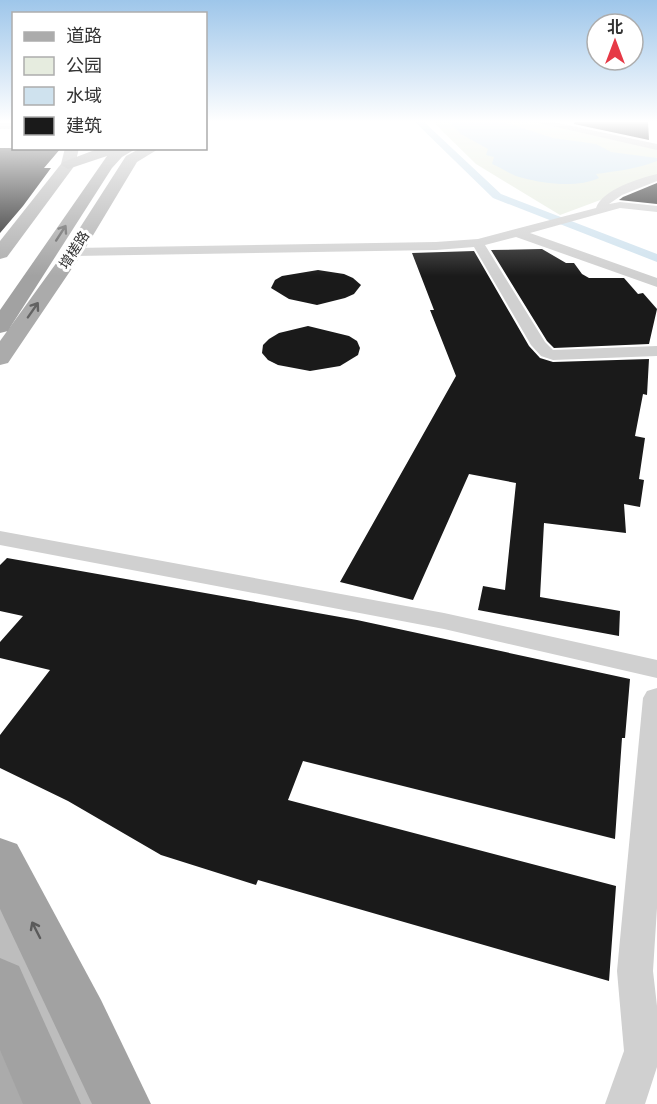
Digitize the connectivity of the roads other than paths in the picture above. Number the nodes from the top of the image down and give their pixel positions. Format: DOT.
graph roads {
  1 [pos="59,173"];
  2 [pos="82,173"];
  3 [pos="101,173"];
  4 [pos="123,173"];
  5 [pos="657,177"];
  6 [pos="60,203"];
  7 [pos="657,209"];
  8 [pos="599,211"];
  9 [pos="518,233"];
  10 [pos="478,243"];
  11 [pos="74,252"];
  12 [pos="0,253"];
  13 [pos="657,283"];
  14 [pos="3,321"];
  15 [pos="657,351"];
  16 [pos="0,358"];
  17 [pos="0,538"];
  18 [pos="657,669"];
  19 [pos="657,698"];
  20 [pos="0,859"];
  21 [pos="0,928"];
  22 [pos="0,985"];
  23 [pos="0,1052"];
  24 [pos="19,1104"];
  25 [pos="52,1104"];
  26 [pos="89,1104"];
  27 [pos="122,1104"];
  28 [pos="625,1104"];
  1 -- 12 [label="main road"];
  2 -- 6 [label="highway"];
  14 -- 3 [label="highway, 增槎路, one-way"];
  4 -- 11 [label="main road, 增槎路"];
  5 -- 8 [label="street"];
  7 -- 8 [label="street"];
  8 -- 9 [label="street"];
  9 -- 10 [label="street"];
  9 -- 13 [label="street"];
  10 -- 11 [label="street"];
  10 -- 15 [label="street"];
  16 -- 11 [label="main road, 增槎路, one-way"];
  17 -- 18 [label="street"];
  19 -- 28 [label="street"];
  27 -- 20 [label="highway, one-way"];
  21 -- 26 [label="main road"];
  22 -- 25 [label="highway"];
  23 -- 24 [label="main road"];
}
